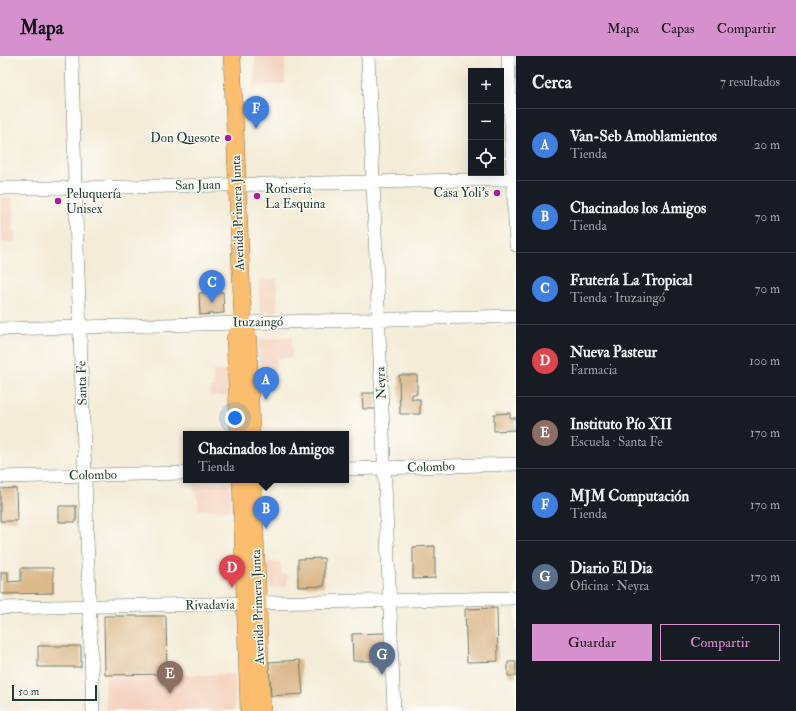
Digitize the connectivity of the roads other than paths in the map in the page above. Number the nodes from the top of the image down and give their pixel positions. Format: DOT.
graph roads {
  1 [pos="72,56"];
  2 [pos="232,56"];
  3 [pos="368,56"];
  4 [pos="508,56"];
  5 [pos="515,179"];
  6 [pos="373,182"];
  7 [pos="237,184"];
  8 [pos="0,188"];
  9 [pos="75,188"];
  10 [pos="516,245"];
  11 [pos="516,316"];
  12 [pos="378,319"];
  13 [pos="243,323"];
  14 [pos="80,327"];
  15 [pos="0,328"];
  16 [pos="239,431"];
  17 [pos="251,431"];
  18 [pos="516,464"];
  19 [pos="384,468"];
  20 [pos="349,469"];
  21 [pos="183,473"];
  22 [pos="85,475"];
  23 [pos="0,477"];
  24 [pos="241,483"];
  25 [pos="253,483"];
  26 [pos="516,598"];
  27 [pos="390,601"];
  28 [pos="252,604"];
  29 [pos="90,606"];
  30 [pos="0,608"];
  31 [pos="93,711"];
  32 [pos="249,711"];
  33 [pos="262,711"];
  34 [pos="394,711"];
  1 -- 9 [label="street, Santa Fe"];
  2 -- 7 [label="main road, Avenida Primera Junta"];
  3 -- 6 [label="street, Neyra"];
  4 -- 5 [label="street"];
  5 -- 6 [label="street, San Juan"];
  5 -- 10 [label="street"];
  6 -- 7 [label="street, San Juan"];
  6 -- 12 [label="street, Neyra"];
  7 -- 9 [label="street, San Juan"];
  7 -- 13 [label="main road, Avenida Primera Junta"];
  8 -- 9 [label="street, San Juan"];
  9 -- 14 [label="street, Santa Fe"];
  11 -- 12 [label="street, Ituzaingó"];
  12 -- 13 [label="street, Ituzaingó"];
  12 -- 19 [label="street, Neyra"];
  13 -- 14 [label="street, Ituzaingó"];
  13 -- 16 [label="main road, Avenida Primera Junta"];
  13 -- 17 [label="main road, Avenida Primera Junta"];
  14 -- 15 [label="street, Ituzaingó"];
  14 -- 22 [label="street, Santa Fe"];
  18 -- 19 [label="street, Colombo"];
  19 -- 20 [label="street, Colombo"];
  19 -- 27 [label="street, Neyra"];
  21 -- 22 [label="street, Colombo"];
  22 -- 23 [label="street, Colombo"];
  22 -- 29 [label="street, Santa Fe"];
  24 -- 28 [label="main road, Avenida Primera Junta"];
  25 -- 28 [label="main road, Avenida Primera Junta"];
  26 -- 27 [label="street, Rivadavia"];
  27 -- 28 [label="street, Rivadavia"];
  27 -- 34 [label="street, Neyra"];
  28 -- 29 [label="street, Rivadavia"];
  28 -- 32 [label="main road, Avenida Primera Junta"];
  28 -- 33 [label="main road, Avenida Primera Junta"];
  29 -- 30 [label="street, Rivadavia"];
  29 -- 31 [label="street, Santa Fe"];
}
